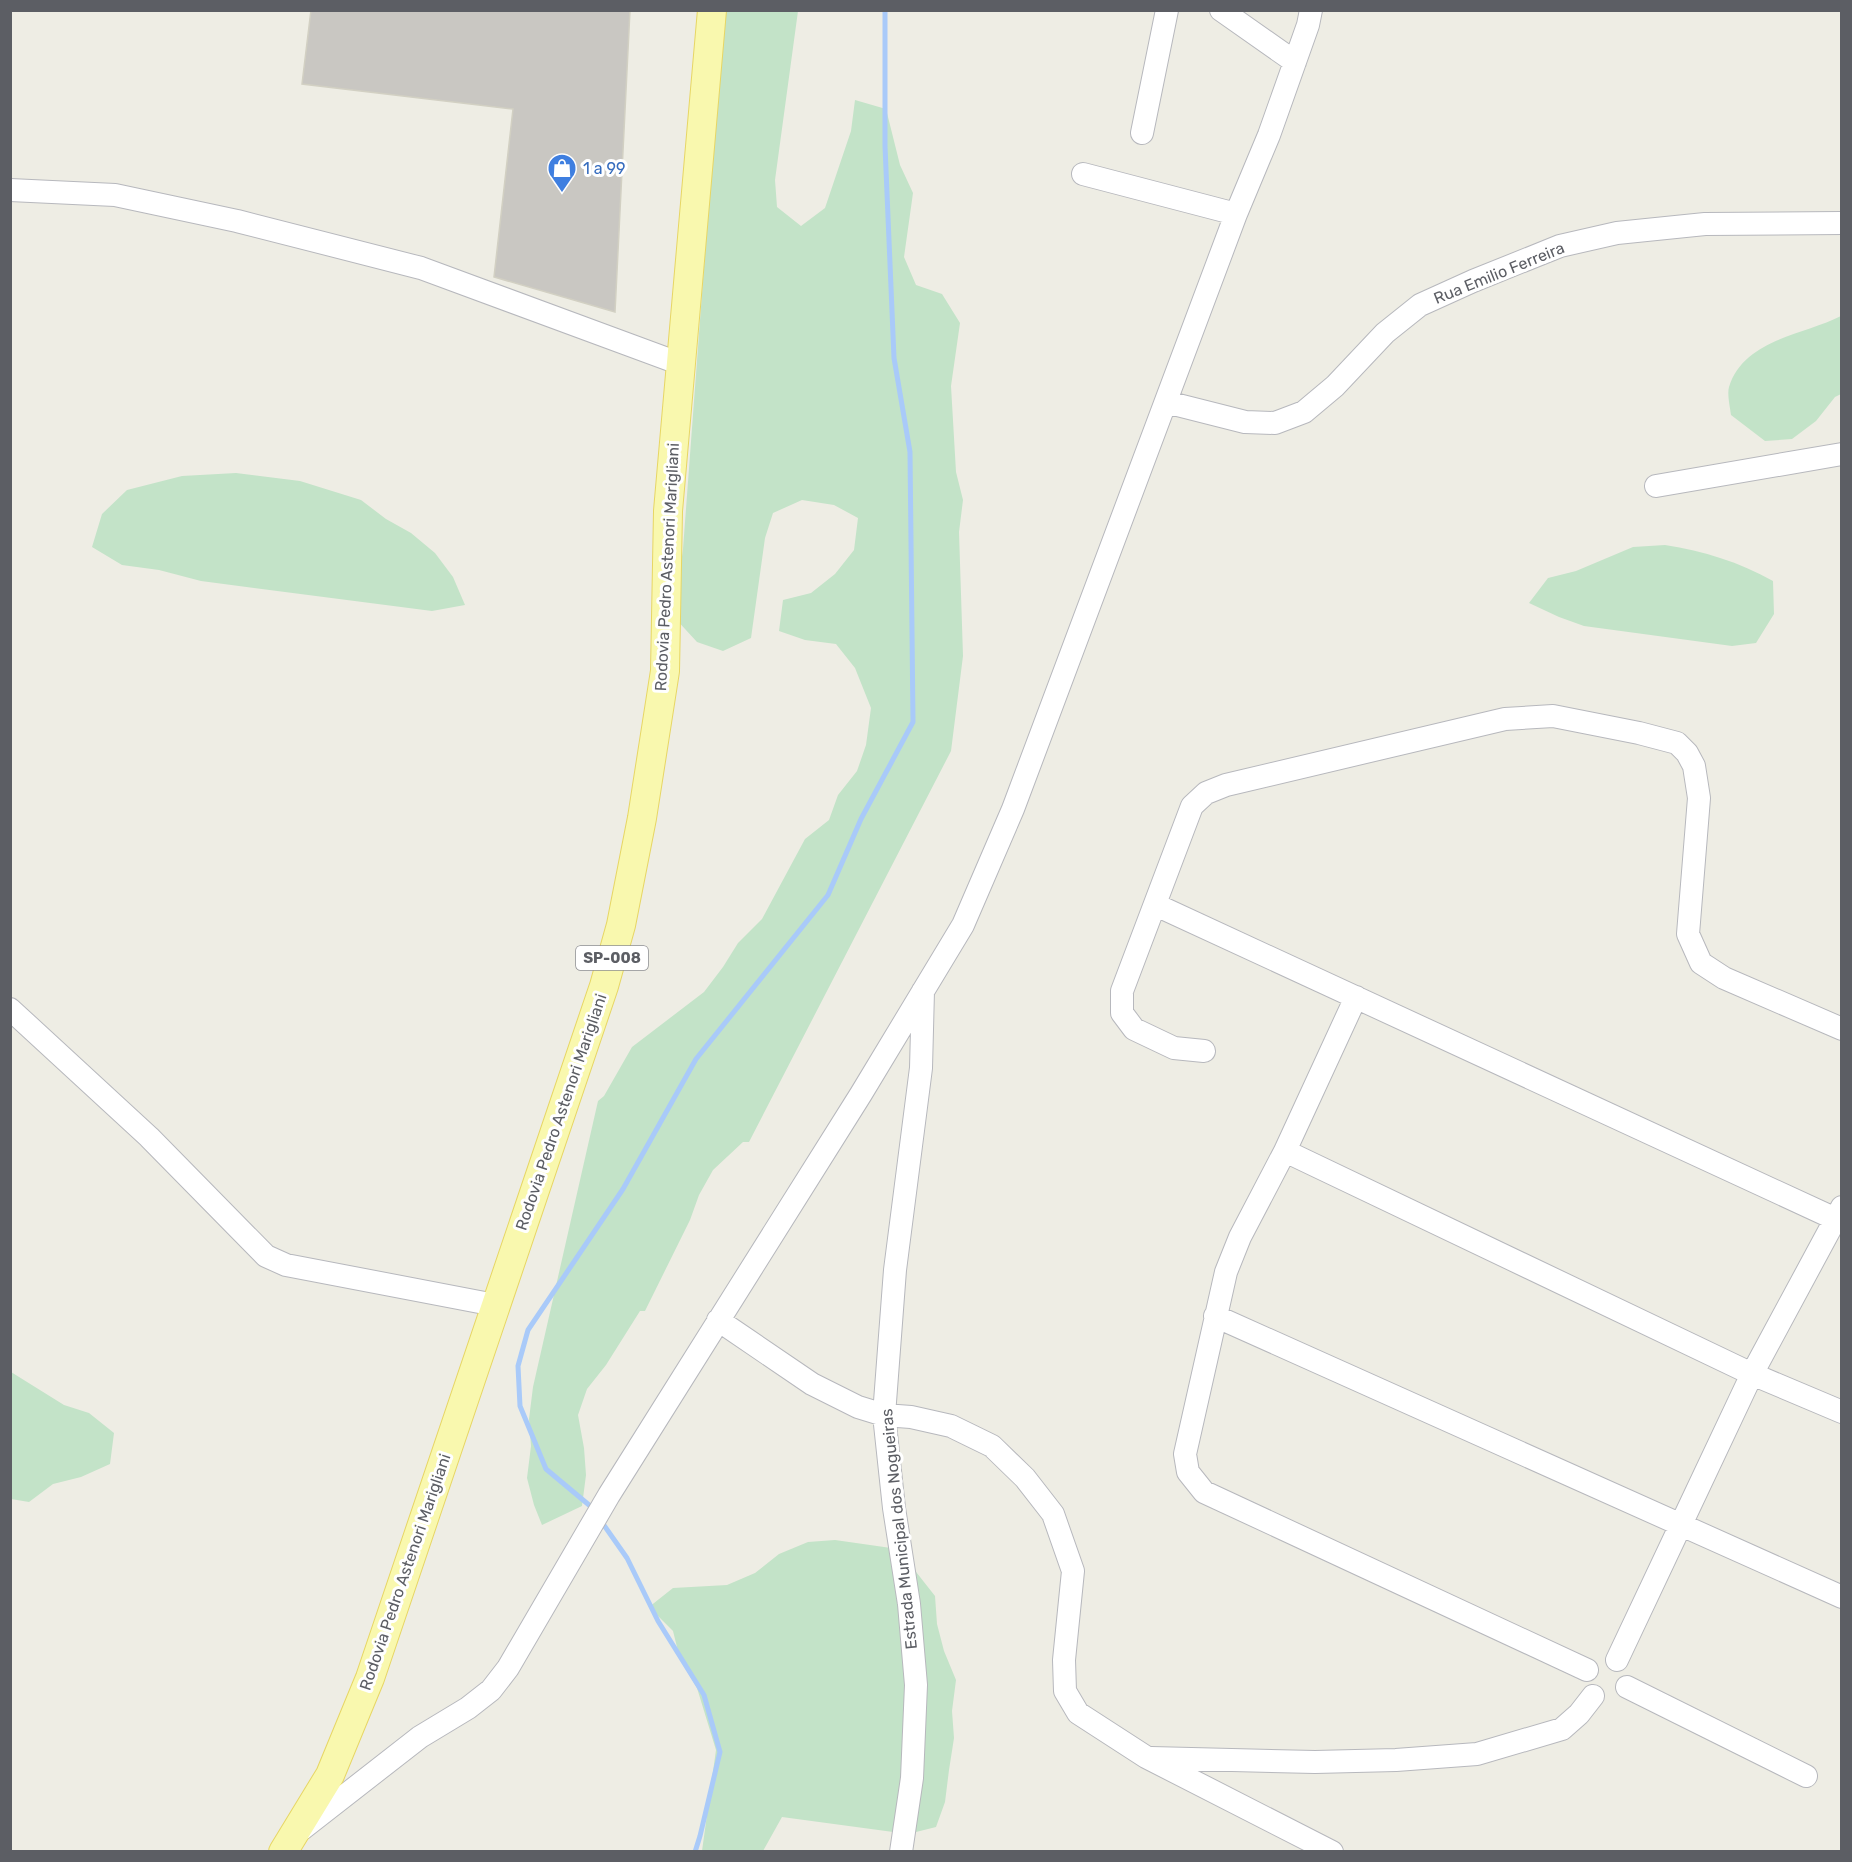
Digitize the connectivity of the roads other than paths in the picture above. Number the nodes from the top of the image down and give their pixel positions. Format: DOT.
graph roads {
  1 [pos="712,10"];
  2 [pos="1167,10"];
  3 [pos="1221,10"];
  4 [pos="1311,10"];
  5 [pos="1295,62"];
  6 [pos="1142,133"];
  7 [pos="1083,174"];
  8 [pos="10,190"];
  9 [pos="1236,214"];
  10 [pos="1842,223"];
  11 [pos="681,364"];
  12 [pos="1166,402"];
  13 [pos="1842,454"];
  14 [pos="1656,486"];
  15 [pos="1156,904"];
  16 [pos="923,991"];
  17 [pos="1356,997"];
  18 [pos="10,1009"];
  19 [pos="1842,1029"];
  20 [pos="1204,1051"];
  21 [pos="1285,1150"];
  22 [pos="1840,1216"];
  23 [pos="495,1305"];
  24 [pos="1215,1316"];
  25 [pos="718,1320"];
  26 [pos="1752,1374"];
  27 [pos="1842,1412"];
  28 [pos="884,1415"];
  29 [pos="1679,1526"];
  30 [pos="1842,1598"];
  31 [pos="1617,1660"];
  32 [pos="1587,1670"];
  33 [pos="1627,1687"];
  34 [pos="1593,1696"];
  35 [pos="1146,1758"];
  36 [pos="1806,1776"];
  37 [pos="289,1843"];
  38 [pos="901,1851"];
  39 [pos="1332,1851"];
  1 -- 11 [label="main road, Rodovia Pedro Astenori Marigliani / SP-008"];
  2 -- 6 [label="street"];
  3 -- 5 [label="street"];
  4 -- 5 [label="street"];
  5 -- 9 [label="street"];
  7 -- 9 [label="street"];
  8 -- 11 [label="street"];
  9 -- 12 [label="street"];
  10 -- 12 [label="street, Rua Emilio Ferreira"];
  11 -- 23 [label="main road, Rodovia Pedro Astenori Marigliani / SP-008"];
  12 -- 16 [label="street"];
  13 -- 14 [label="street"];
  15 -- 17 [label="street"];
  15 -- 19 [label="street"];
  15 -- 20 [label="street"];
  16 -- 25 [label="street"];
  16 -- 28 [label="street, Estrada Municipal dos Nogueiras"];
  17 -- 21 [label="street"];
  17 -- 22 [label="street"];
  18 -- 23 [label="street"];
  21 -- 24 [label="street"];
  21 -- 26 [label="street"];
  22 -- 26 [label="street"];
  23 -- 37 [label="main road, Rodovia Pedro Astenori Marigliani / SP-008"];
  24 -- 29 [label="street"];
  24 -- 32 [label="street"];
  25 -- 28 [label="street"];
  25 -- 37 [label="street"];
  26 -- 27 [label="street"];
  26 -- 29 [label="street"];
  28 -- 35 [label="street"];
  28 -- 38 [label="street, Estrada Municipal dos Nogueiras"];
  29 -- 30 [label="street"];
  29 -- 31 [label="street"];
  31 -- 32 [label="street"];
  31 -- 33 [label="street"];
  32 -- 34 [label="street"];
  33 -- 34 [label="street"];
  33 -- 36 [label="street"];
  34 -- 35 [label="street"];
  35 -- 39 [label="street"];
}
